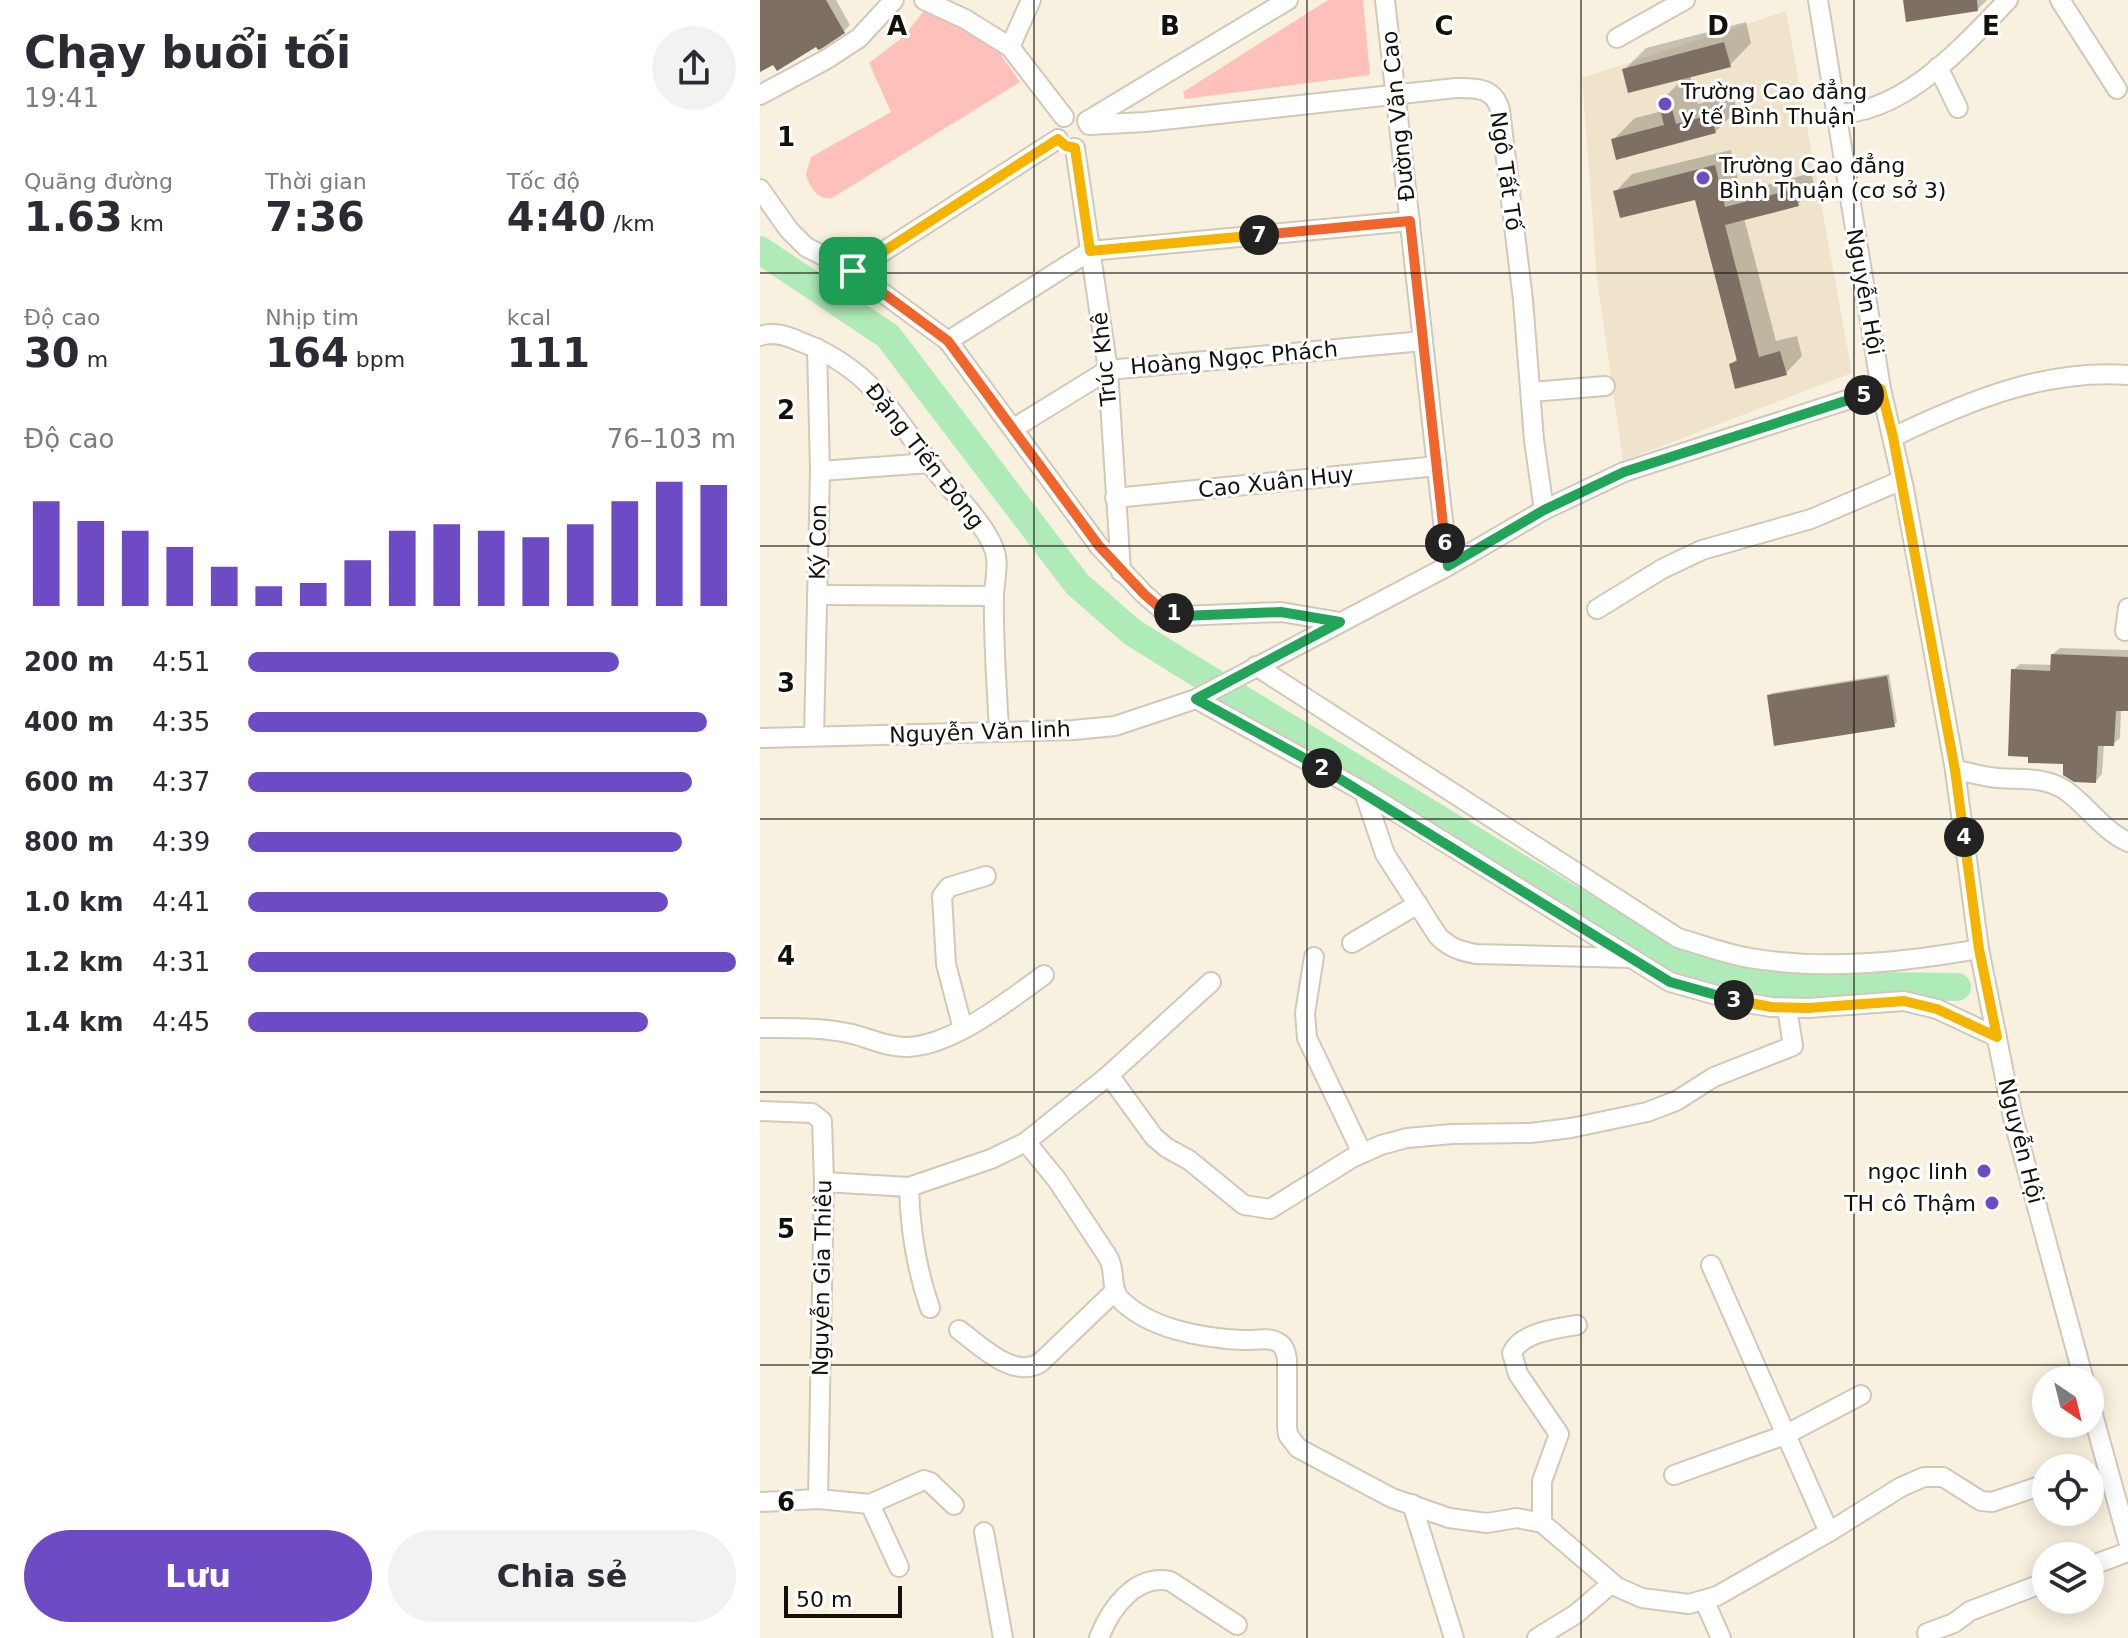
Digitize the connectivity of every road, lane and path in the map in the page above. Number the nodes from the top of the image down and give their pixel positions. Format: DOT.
graph roads {
  1 [pos="894,0"];
  2 [pos="924,0"];
  3 [pos="1031,0"];
  4 [pos="1288,0"];
  5 [pos="1385,0"];
  6 [pos="1685,0"];
  7 [pos="1818,0"];
  8 [pos="2008,0"];
  9 [pos="2060,0"];
  10 [pos="1617,38"];
  11 [pos="1010,47"];
  12 [pos="1938,67"];
  13 [pos="1138,89"];
  14 [pos="2117,89"];
  15 [pos="760,95"];
  16 [pos="1395,95"];
  17 [pos="1958,108"];
  18 [pos="1835,114"];
  19 [pos="1064,117"];
  20 [pos="1145,122"];
  21 [pos="1088,123"];
  22 [pos="1058,139"];
  23 [pos="1075,148"];
  24 [pos="760,189"];
  25 [pos="1410,221"];
  26 [pos="1090,251"];
  27 [pos="853,271"];
  28 [pos="760,336"];
  29 [pos="948,341"];
  30 [pos="1423,341"];
  31 [pos="817,348"];
  32 [pos="1108,370"];
  33 [pos="2128,375"];
  34 [pos="1605,386"];
  35 [pos="1881,389"];
  36 [pos="1531,392"];
  37 [pos="1014,428"];
  38 [pos="1893,437"];
  39 [pos="930,463"];
  40 [pos="1437,466"];
  41 [pos="820,471"];
  42 [pos="1902,480"];
  43 [pos="1115,498"];
  44 [pos="1544,510"];
  45 [pos="1448,566"];
  46 [pos="1121,572"];
  47 [pos="817,595"];
  48 [pos="994,596"];
  49 [pos="2128,608"];
  50 [pos="1597,609"];
  51 [pos="1340,622"];
  52 [pos="2125,631"];
  53 [pos="1256,666"];
  54 [pos="1196,699"];
  55 [pos="999,732"];
  56 [pos="814,736"];
  57 [pos="760,738"];
  58 [pos="1955,770"];
  59 [pos="1364,792"];
  60 [pos="2128,842"];
  61 [pos="986,876"];
  62 [pos="1418,904"];
  63 [pos="1352,943"];
  64 [pos="1979,949"];
  65 [pos="1314,957"];
  66 [pos="1631,958"];
  67 [pos="1044,975"];
  68 [pos="1211,982"];
  69 [pos="1787,1008"];
  70 [pos="760,1028"];
  71 [pos="963,1029"];
  72 [pos="1997,1037"];
  73 [pos="1109,1075"];
  74 [pos="760,1111"];
  75 [pos="1026,1142"];
  76 [pos="1362,1153"];
  77 [pos="824,1182"];
  78 [pos="909,1187"];
  79 [pos="1711,1265"];
  80 [pos="1115,1291"];
  81 [pos="930,1308"];
  82 [pos="1577,1325"];
  83 [pos="959,1330"];
  84 [pos="2080,1366"];
  85 [pos="1861,1395"];
  86 [pos="1785,1435"];
  87 [pos="2100,1438"];
  88 [pos="2109,1471"];
  89 [pos="1674,1475"];
  90 [pos="2032,1489"];
  91 [pos="818,1499"];
  92 [pos="760,1502"];
  93 [pos="870,1504"];
  94 [pos="1412,1504"];
  95 [pos="954,1505"];
  96 [pos="1542,1523"];
  97 [pos="984,1532"];
  98 [pos="1829,1532"];
  99 [pos="2128,1541"];
  100 [pos="2128,1552"];
  101 [pos="2104,1561"];
  102 [pos="899,1567"];
  103 [pos="1611,1584"];
  104 [pos="2032,1587"];
  105 [pos="1704,1600"];
  106 [pos="1237,1625"];
  107 [pos="1927,1633"];
  108 [pos="1003,1638"];
  109 [pos="1099,1638"];
  110 [pos="1454,1638"];
  111 [pos="1537,1638"];
  112 [pos="1721,1638"];
  1 -- 15 [label="street"];
  2 -- 11 [label="street"];
  3 -- 11 [label="street"];
  4 -- 13 [label="street"];
  5 -- 16 [label="street, Đường Văn Cao"];
  6 -- 10 [label="street"];
  7 -- 18 [label="street, Nguyễn Hội"];
  8 -- 12 [label="street"];
  9 -- 14 [label="street"];
  11 -- 19 [label="street"];
  12 -- 17 [label="street"];
  12 -- 18 [label="street"];
  13 -- 20 [label="street"];
  13 -- 21 [label="street"];
  16 -- 20 [label="street, Ngô Tất Tố"];
  16 -- 25 [label="street, Đường Văn Cao"];
  16 -- 36 [label="street, Ngô Tất Tố"];
  18 -- 35 [label="street, Nguyễn Hội"];
  19 -- 21 [label="street"];
  19 -- 22 [label="street"];
  20 -- 21 [label="street, Ngô Tất Tố"];
  21 -- 23 [label="street"];
  22 -- 23 [label="street"];
  22 -- 27 [label="street"];
  23 -- 26 [label="street, Trúc Khê"];
  24 -- 27 [label="street"];
  25 -- 26 [label="street"];
  25 -- 30 [label="street, Đường Văn Cao"];
  26 -- 29 [label="street"];
  26 -- 32 [label="street, Trúc Khê"];
  27 -- 29 [label="street"];
  28 -- 31 [label="street, Đặng Tiến Đông"];
  29 -- 37 [label="street"];
  30 -- 32 [label="street, Hoàng Ngọc Phách"];
  30 -- 40 [label="street, Đường Văn Cao"];
  31 -- 39 [label="street, Đặng Tiến Đông"];
  31 -- 41 [label="street, Ký Con"];
  32 -- 37 [label="street, Hoàng Ngọc Phách"];
  32 -- 43 [label="street, Trúc Khê"];
  33 -- 38 [label="street"];
  34 -- 36 [label="street"];
  35 -- 38 [label="street, Nguyễn Hội"];
  35 -- 44 [label="street"];
  36 -- 44 [label="street, Ngô Tất Tố"];
  37 -- 46 [label="street"];
  38 -- 42 [label="street, Nguyễn Hội"];
  39 -- 41 [label="street"];
  39 -- 48 [label="street, Đặng Tiến Đông"];
  40 -- 43 [label="street, Cao Xuân Huy"];
  40 -- 45 [label="street, Đường Văn Cao"];
  41 -- 47 [label="street, Ký Con"];
  42 -- 50 [label="street"];
  42 -- 58 [label="street, Nguyễn Hội"];
  43 -- 46 [label="street, Trúc Khê"];
  44 -- 45 [label="street"];
  45 -- 51 [label="street"];
  46 -- 51 [label="street"];
  47 -- 48 [label="street"];
  47 -- 56 [label="street, Ký Con"];
  48 -- 55 [label="street, Đặng Tiến Đông"];
  49 -- 52 [label="street"];
  51 -- 53 [label="street"];
  53 -- 54 [label="street"];
  53 -- 64 [label="street"];
  54 -- 55 [label="street, Nguyễn Văn linh"];
  54 -- 59 [label="street"];
  55 -- 56 [label="street, Nguyễn Văn linh"];
  56 -- 57 [label="street, Nguyễn Văn linh"];
  58 -- 60 [label="street"];
  58 -- 64 [label="street, Nguyễn Hội"];
  59 -- 62 [label="street"];
  59 -- 66 [label="street"];
  61 -- 71 [label="street"];
  62 -- 63 [label="street"];
  62 -- 66 [label="street"];
  64 -- 72 [label="street, Nguyễn Hội"];
  65 -- 76 [label="street"];
  66 -- 69 [label="street"];
  67 -- 71 [label="street"];
  68 -- 73 [label="street"];
  69 -- 72 [label="street"];
  69 -- 76 [label="street"];
  70 -- 71 [label="street"];
  72 -- 84 [label="street, Nguyễn Hội"];
  73 -- 75 [label="street"];
  73 -- 76 [label="street"];
  74 -- 77 [label="street, Nguyễn Gia Thiều"];
  75 -- 78 [label="street"];
  75 -- 80 [label="street"];
  77 -- 78 [label="street"];
  77 -- 91 [label="street, Nguyễn Gia Thiều"];
  78 -- 81 [label="street"];
  79 -- 86 [label="street"];
  80 -- 83 [label="street"];
  80 -- 94 [label="street"];
  82 -- 96 [label="street"];
  85 -- 86 [label="street"];
  86 -- 89 [label="street"];
  86 -- 98 [label="street"];
  87 -- 88 [label="street"];
  88 -- 99 [label="street"];
  90 -- 98 [label="street"];
  91 -- 92 [label="street"];
  91 -- 93 [label="street"];
  93 -- 95 [label="street"];
  93 -- 102 [label="street"];
  94 -- 96 [label="street"];
  94 -- 110 [label="street"];
  96 -- 103 [label="street"];
  97 -- 108 [label="street"];
  98 -- 105 [label="street"];
  100 -- 101 [label="street"];
  103 -- 105 [label="street"];
  103 -- 111 [label="street"];
  104 -- 107 [label="street"];
  105 -- 112 [label="street"];
  106 -- 109 [label="street"];
}
